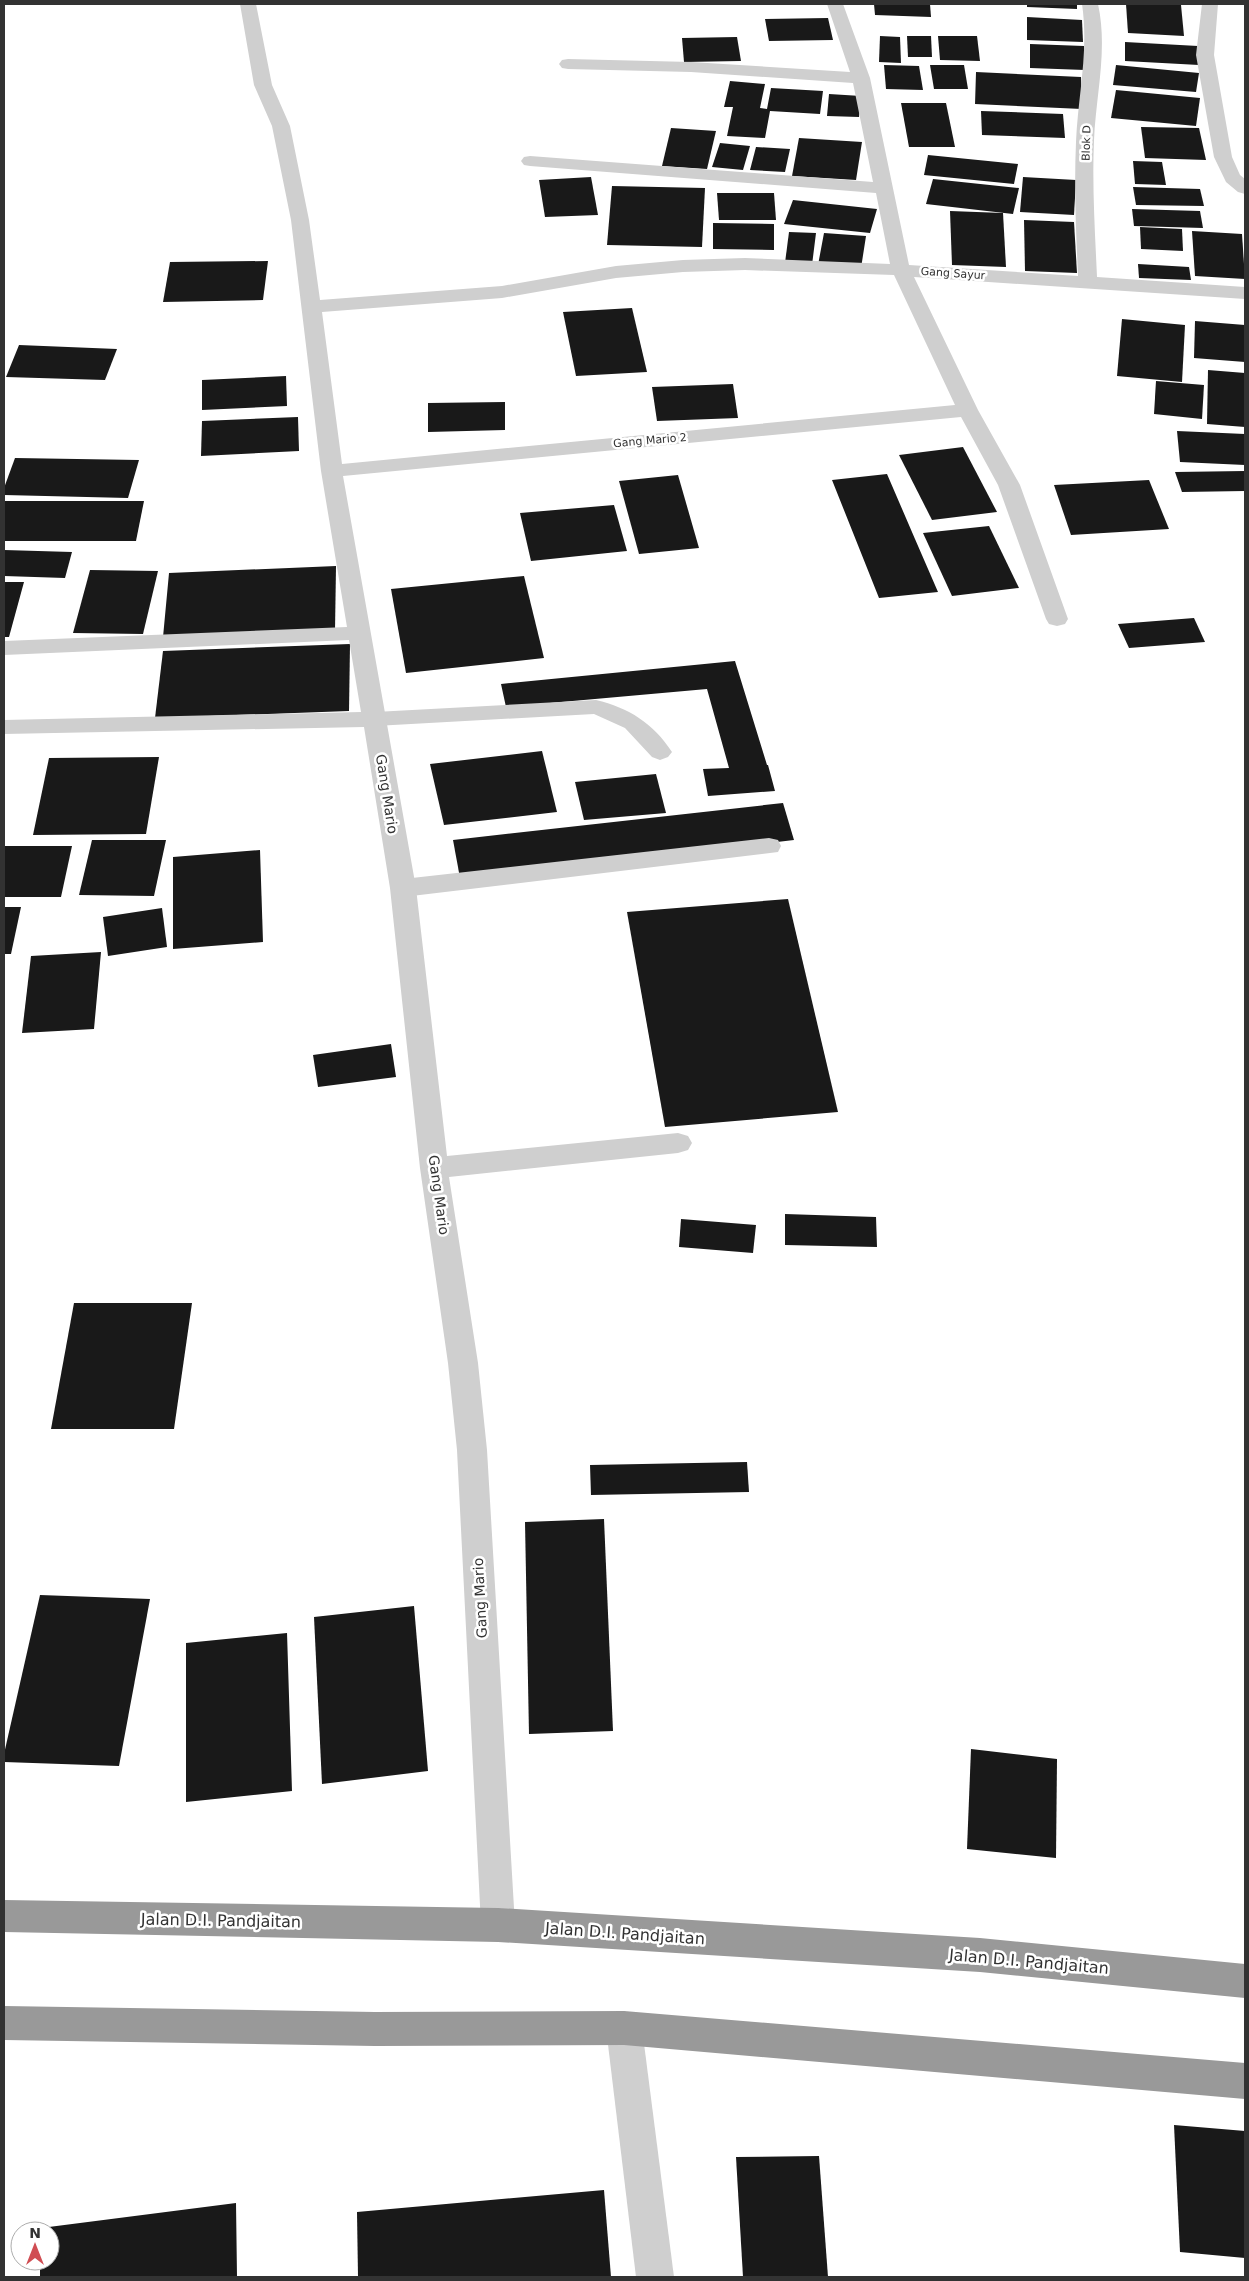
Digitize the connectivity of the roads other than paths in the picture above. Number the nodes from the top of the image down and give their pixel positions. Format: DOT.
graph roads {
  1 [pos="248,4"];
  2 [pos="835,4"];
  3 [pos="1090,4"];
  4 [pos="1210,4"];
  5 [pos="568,64"];
  6 [pos="861,78"];
  7 [pos="530,161"];
  8 [pos="884,188"];
  9 [pos="1245,188"];
  10 [pos="901,270"];
  11 [pos="1088,283"];
  12 [pos="1245,293"];
  13 [pos="311,307"];
  14 [pos="968,410"];
  15 [pos="332,471"];
  16 [pos="1057,619"];
  17 [pos="358,633"];
  18 [pos="4,648"];
  19 [pos="375,719"];
  20 [pos="4,727"];
  21 [pos="660,752"];
  22 [pos="769,846"];
  23 [pos="403,888"];
  24 [pos="678,1144"];
  25 [pos="434,1168"];
  26 [pos="4,1916"];
  27 [pos="498,1925"];
  28 [pos="1245,1981"];
  29 [pos="4,2023"];
  30 [pos="624,2028"];
  31 [pos="1245,2080"];
  32 [pos="655,2277"];
  1 -- 13 [label="street, Gang Mario"];
  2 -- 6 [label="street"];
  3 -- 11 [label="street, Blok D"];
  4 -- 9 [label="street"];
  5 -- 6 [label="street"];
  6 -- 8 [label="street"];
  7 -- 8 [label="street"];
  8 -- 10 [label="street"];
  10 -- 11 [label="street, Gang Sayur"];
  10 -- 13 [label="street"];
  10 -- 14 [label="street, Gang Sayur"];
  11 -- 12 [label="street, Gang Sayur"];
  13 -- 15 [label="street, Gang Mario"];
  14 -- 15 [label="street, Gang Mario 2"];
  14 -- 16 [label="street, Gang Sayur"];
  15 -- 17 [label="street, Gang Mario"];
  17 -- 18 [label="street"];
  17 -- 19 [label="street, Gang Mario"];
  19 -- 20 [label="street"];
  19 -- 21 [label="street"];
  19 -- 23 [label="street, Gang Mario"];
  22 -- 23 [label="street"];
  23 -- 25 [label="street, Gang Mario"];
  24 -- 25 [label="street"];
  25 -- 27 [label="street, Gang Mario"];
  26 -- 27 [label="highway, Jalan D.I. Pandjaitan"];
  27 -- 28 [label="highway, Jalan D.I. Pandjaitan"];
  29 -- 30 [label="highway"];
  30 -- 31 [label="highway"];
  30 -- 32 [label="street"];
}
